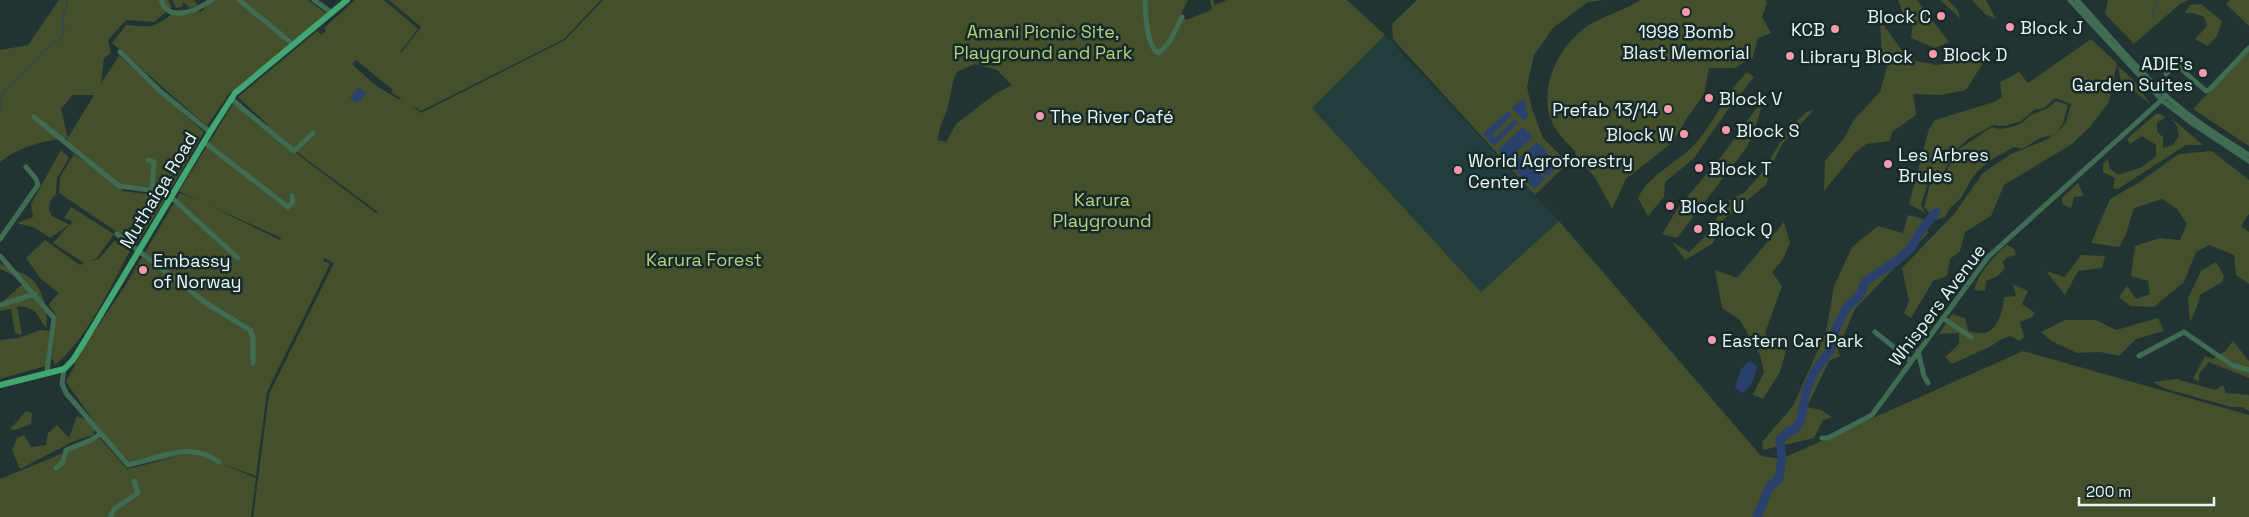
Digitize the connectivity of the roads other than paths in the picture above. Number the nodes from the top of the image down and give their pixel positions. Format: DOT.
graph roads {
  1 [pos="160,0"];
  2 [pos="212,0"];
  3 [pos="239,0"];
  4 [pos="314,0"];
  5 [pos="347,0"];
  6 [pos="1145,0"];
  7 [pos="2070,0"];
  8 [pos="2077,0"];
  9 [pos="332,13"];
  10 [pos="1182,17"];
  11 [pos="294,45"];
  12 [pos="2249,48"];
  13 [pos="120,52"];
  14 [pos="2166,74"];
  15 [pos="231,99"];
  16 [pos="2164,99"];
  17 [pos="34,116"];
  18 [pos="210,132"];
  19 [pos="313,134"];
  20 [pos="204,142"];
  21 [pos="2249,155"];
  22 [pos="148,160"];
  23 [pos="2249,161"];
  24 [pos="26,167"];
  25 [pos="152,190"];
  26 [pos="172,195"];
  27 [pos="292,196"];
  28 [pos="117,234"];
  29 [pos="0,239"];
  30 [pos="139,252"];
  31 [pos="0,256"];
  32 [pos="238,258"];
  33 [pos="35,294"];
  34 [pos="0,305"];
  35 [pos="1943,318"];
  36 [pos="1875,332"];
  37 [pos="1971,337"];
  38 [pos="1918,351"];
  39 [pos="2139,356"];
  40 [pos="1911,361"];
  41 [pos="253,363"];
  42 [pos="64,369"];
  43 [pos="2249,370"];
  44 [pos="48,372"];
  45 [pos="1928,384"];
  46 [pos="0,385"];
  47 [pos="100,434"];
  48 [pos="1822,438"];
  49 [pos="219,462"];
  50 [pos="56,468"];
  51 [pos="134,481"];
  52 [pos="110,517"];
  1 -- 2 [label="street"];
  3 -- 11 [label="street"];
  4 -- 9 [label="street"];
  5 -- 9 [label="main road, Muthaiga Road"];
  6 -- 10 [label="street"];
  7 -- 16 [label="street"];
  8 -- 16 [label="street"];
  9 -- 11 [label="main road, Muthaiga Road"];
  11 -- 15 [label="main road, Muthaiga Road"];
  12 -- 14 [label="street"];
  13 -- 18 [label="street"];
  15 -- 18 [label="main road, Muthaiga Road"];
  15 -- 19 [label="street"];
  16 -- 21 [label="street"];
  16 -- 23 [label="street"];
  16 -- 35 [label="street, Whispers Avenue"];
  17 -- 25 [label="street"];
  18 -- 20 [label="main road, Muthaiga Road"];
  20 -- 26 [label="main road, Muthaiga Road"];
  20 -- 27 [label="street"];
  22 -- 25 [label="street"];
  24 -- 29 [label="street"];
  25 -- 26 [label="street"];
  26 -- 30 [label="main road, Muthaiga Road"];
  26 -- 32 [label="street"];
  28 -- 30 [label="street"];
  30 -- 41 [label="street"];
  30 -- 42 [label="main road, Muthaiga Road"];
  31 -- 33 [label="street"];
  33 -- 34 [label="street"];
  33 -- 44 [label="street"];
  35 -- 37 [label="street"];
  35 -- 38 [label="street, Whispers Avenue"];
  36 -- 40 [label="street"];
  38 -- 40 [label="street, Whispers Avenue"];
  38 -- 45 [label="street"];
  39 -- 43 [label="street"];
  40 -- 48 [label="street, Whispers Avenue"];
  42 -- 44 [label="main road"];
  42 -- 47 [label="street"];
  44 -- 46 [label="main road"];
  47 -- 49 [label="street"];
  47 -- 50 [label="street"];
  51 -- 52 [label="street"];
}
